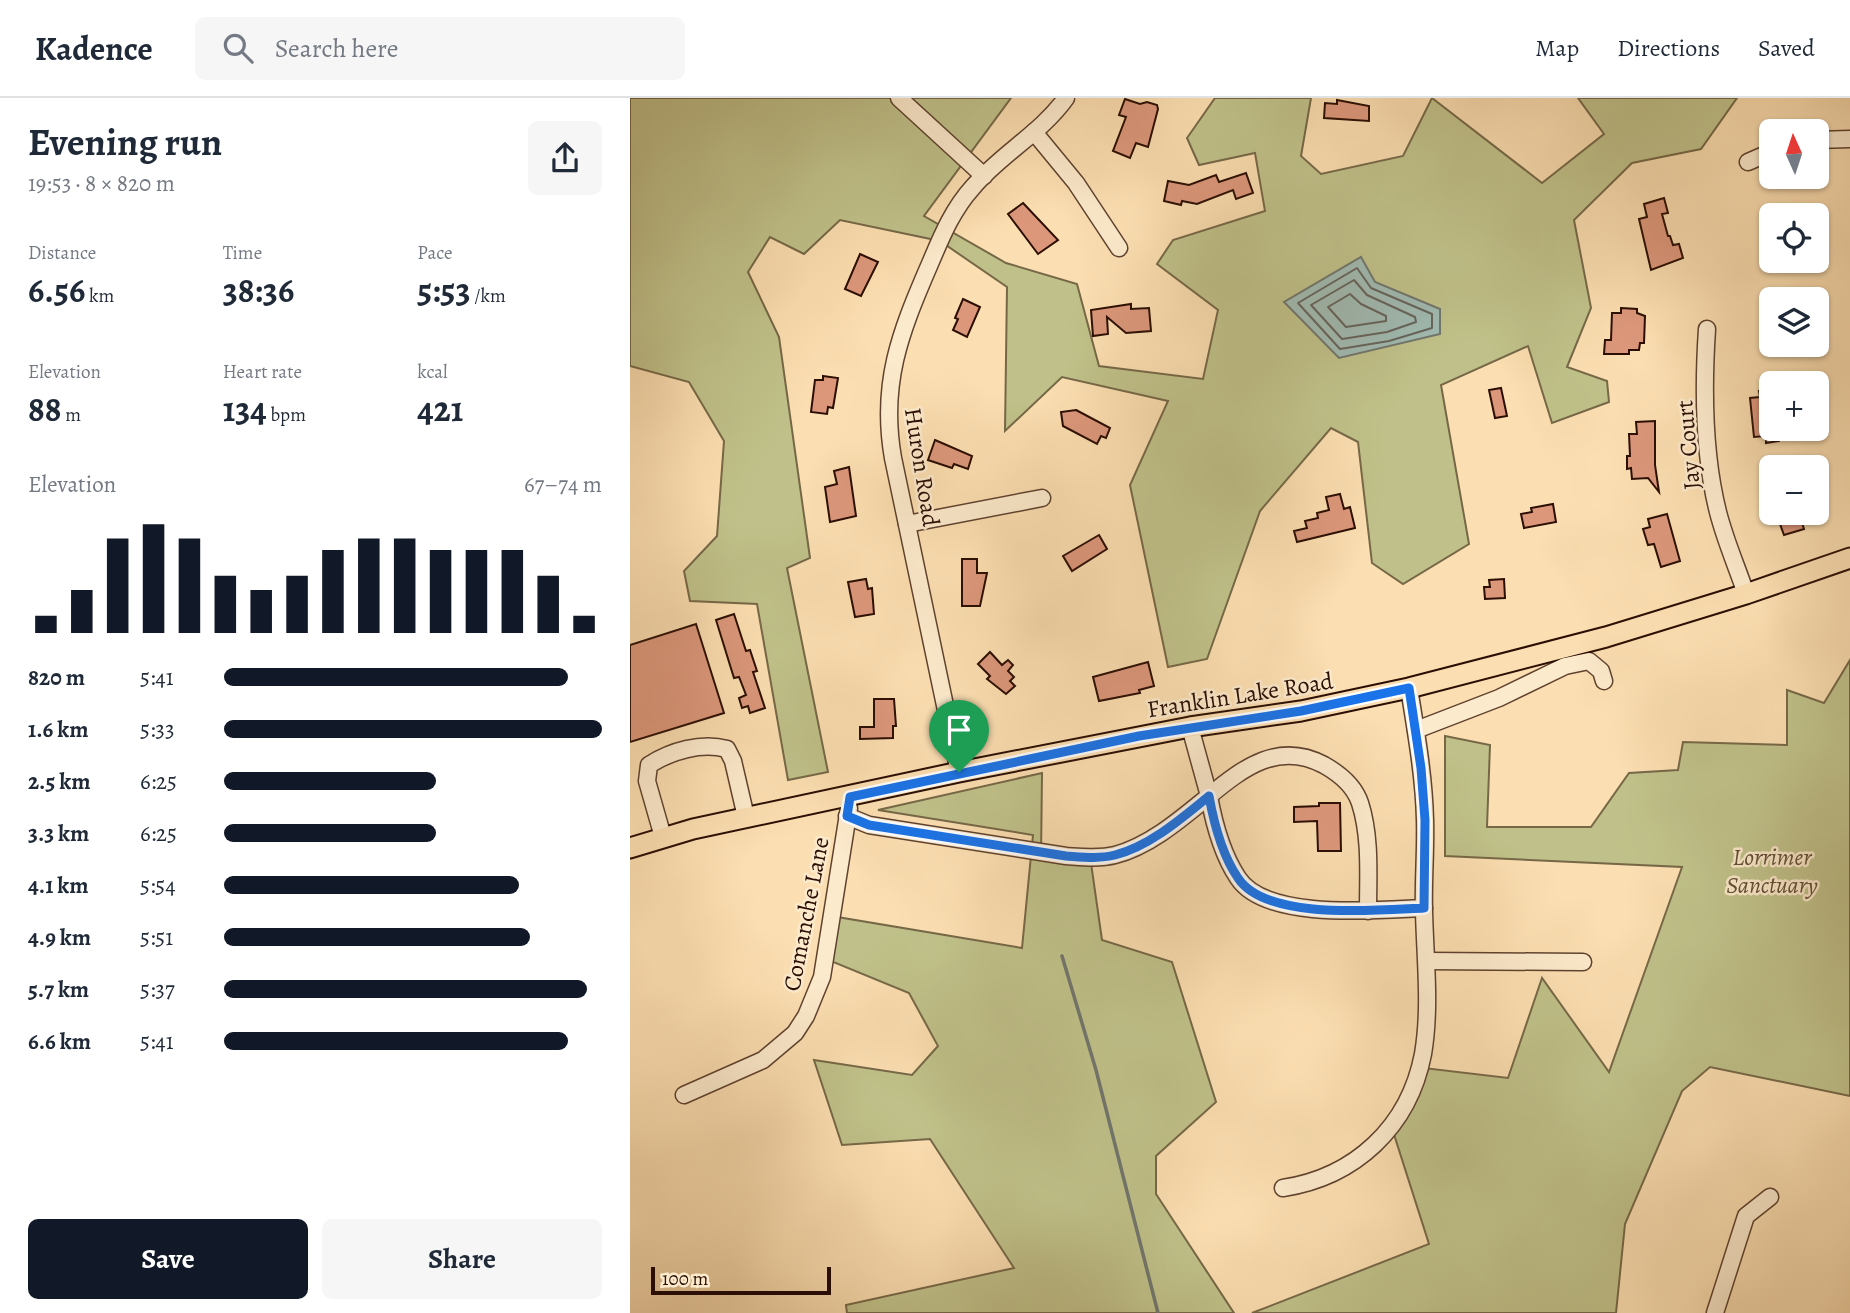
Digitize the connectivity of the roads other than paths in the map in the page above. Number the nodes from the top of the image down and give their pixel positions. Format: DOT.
graph roads {
  1 [pos="899,98"];
  2 [pos="1066,98"];
  3 [pos="1034,132"];
  4 [pos="1850,139"];
  5 [pos="1829,140"];
  6 [pos="1759,157"];
  7 [pos="1748,162"];
  8 [pos="984,176"];
  9 [pos="1119,248"];
  10 [pos="1707,329"];
  11 [pos="1042,498"];
  12 [pos="907,524"];
  13 [pos="1850,558"];
  14 [pos="1746,594"];
  15 [pos="1604,681"];
  16 [pos="1409,688"];
  17 [pos="1190,727"];
  18 [pos="1416,730"];
  19 [pos="630,770"];
  20 [pos="959,772"];
  21 [pos="647,774"];
  22 [pos="1209,796"];
  23 [pos="849,806"];
  24 [pos="746,817"];
  25 [pos="663,837"];
  26 [pos="630,848"];
  27 [pos="1424,908"];
  28 [pos="1368,911"];
  29 [pos="1426,961"];
  30 [pos="1583,962"];
  31 [pos="684,1095"];
  32 [pos="1283,1188"];
  33 [pos="1770,1197"];
  34 [pos="1715,1313"];
  1 -- 8 [label="street"];
  2 -- 3 [label="street, Huron Road"];
  3 -- 8 [label="street, Huron Road"];
  3 -- 9 [label="street"];
  4 -- 5 [label="street"];
  6 -- 7 [label="street"];
  8 -- 12 [label="street, Huron Road"];
  10 -- 14 [label="street, Jay Court"];
  11 -- 12 [label="street"];
  12 -- 20 [label="street, Huron Road"];
  13 -- 14 [label="main road, Franklin Lake Road"];
  14 -- 16 [label="main road, Franklin Lake Road"];
  15 -- 18 [label="street"];
  16 -- 17 [label="main road, Franklin Lake Road"];
  16 -- 18 [label="street"];
  17 -- 20 [label="main road, Franklin Lake Road"];
  17 -- 22 [label="street"];
  18 -- 27 [label="street"];
  19 -- 21 [label="street"];
  20 -- 23 [label="main road, Franklin Lake Road"];
  21 -- 24 [label="street"];
  21 -- 25 [label="street"];
  22 -- 23 [label="street"];
  22 -- 28 [label="street"];
  22 -- 28 [label="street"];
  23 -- 24 [label="main road, Franklin Lake Road"];
  23 -- 31 [label="street, Comanche Lane"];
  24 -- 25 [label="main road, Franklin Lake Road"];
  25 -- 26 [label="main road, Franklin Lake Road"];
  27 -- 28 [label="street"];
  27 -- 29 [label="street"];
  29 -- 30 [label="street"];
  29 -- 32 [label="street"];
  33 -- 34 [label="street"];
}
